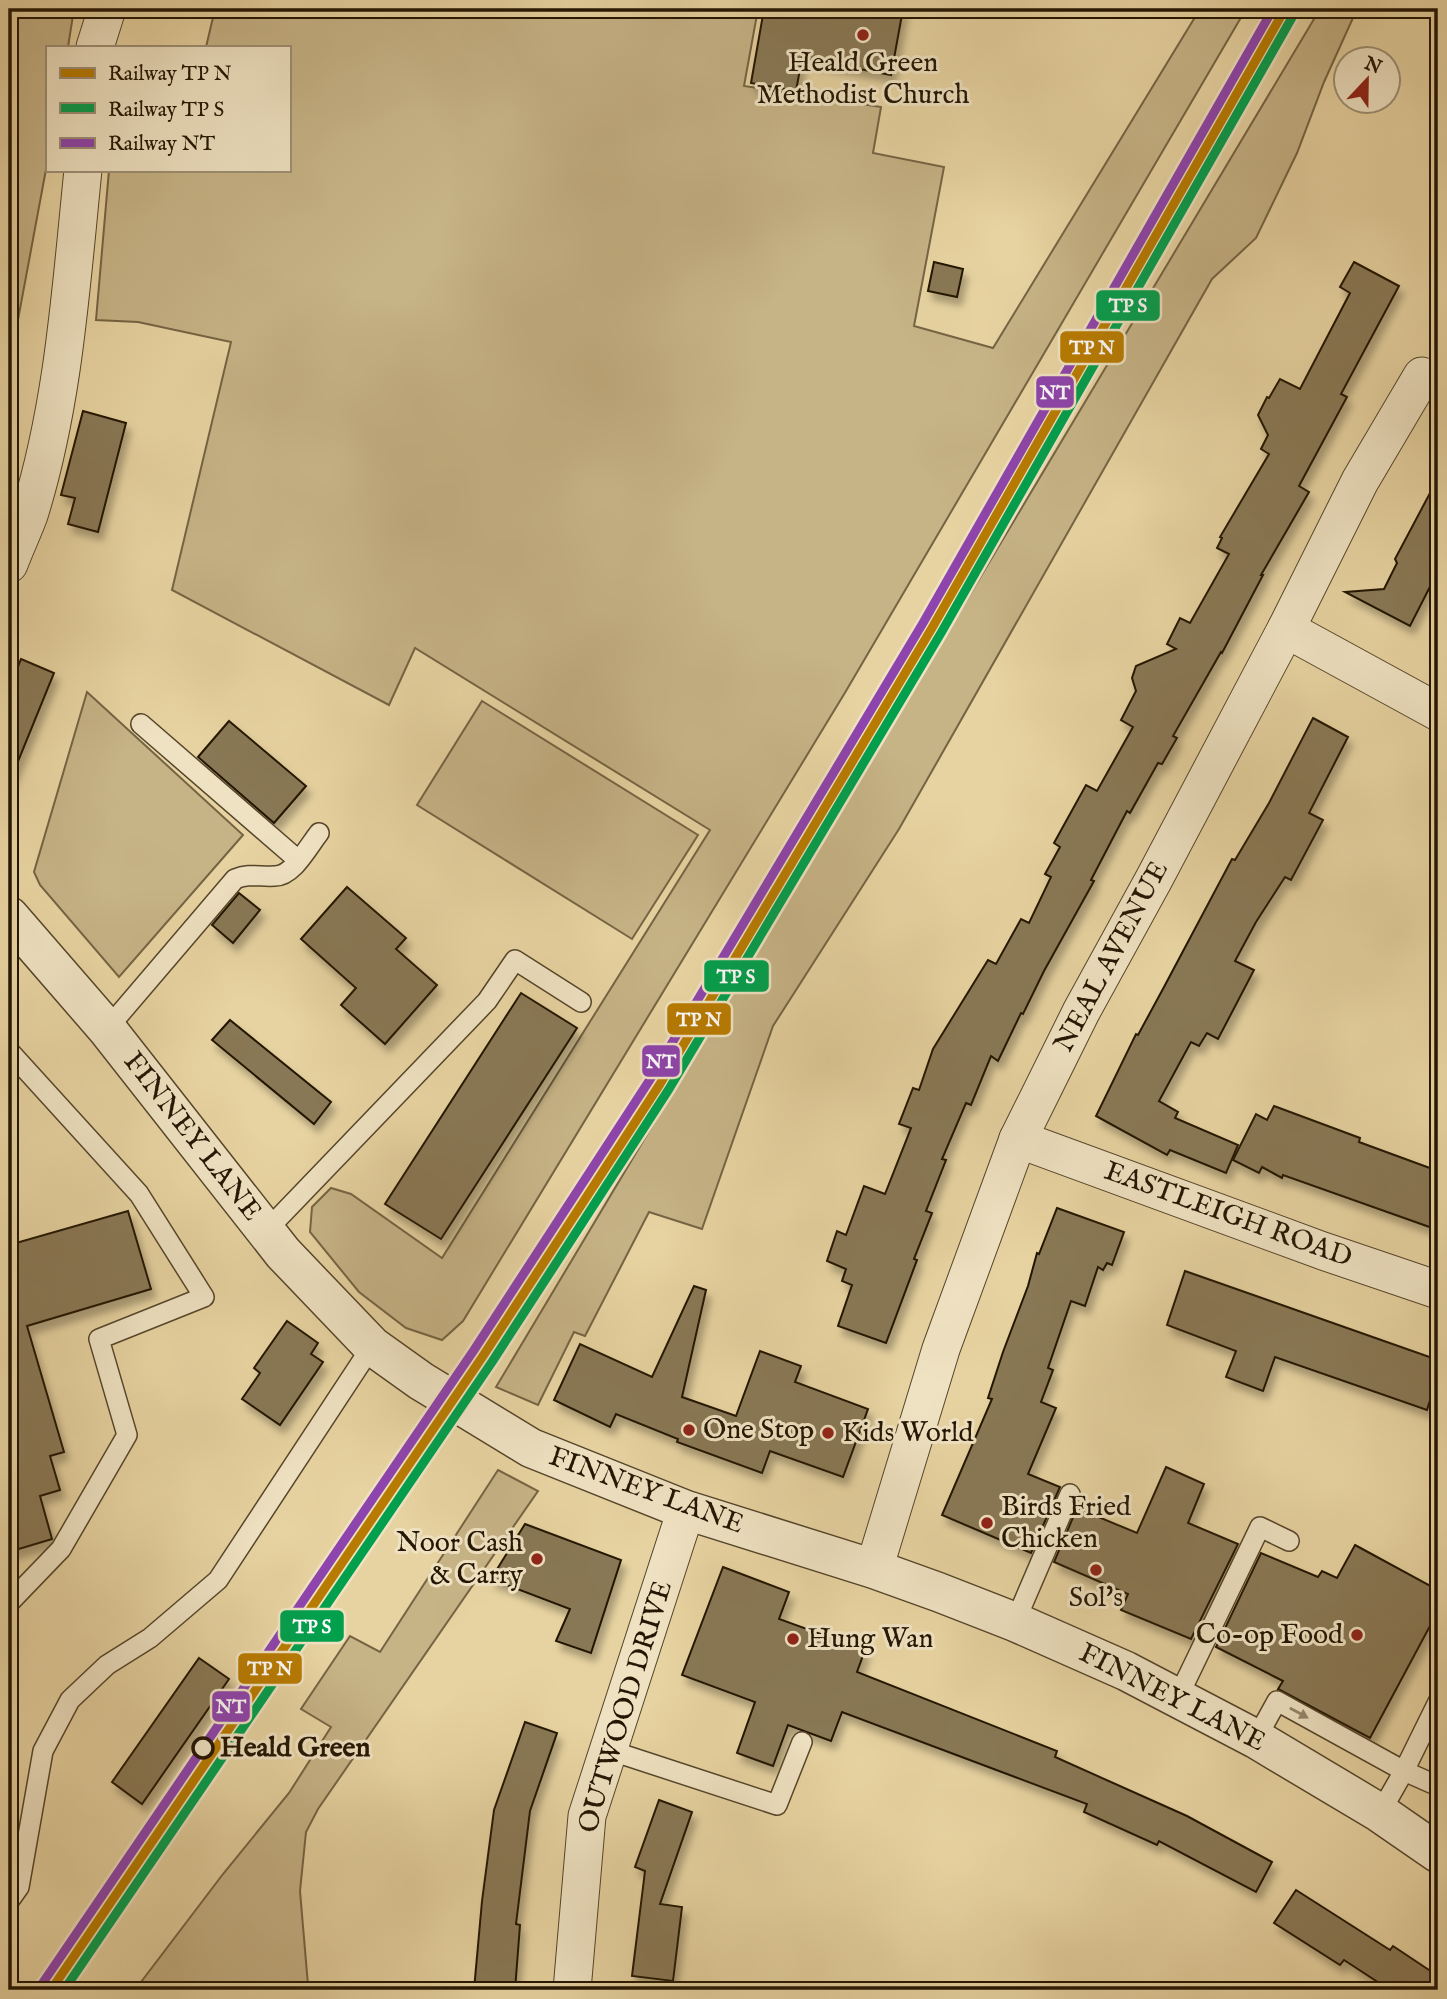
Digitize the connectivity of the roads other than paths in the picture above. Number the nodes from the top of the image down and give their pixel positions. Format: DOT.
graph roads {
  1 [pos="107,9"];
  2 [pos="95,46"];
  3 [pos="83,172"];
  4 [pos="1422,376"];
  5 [pos="9,565"];
  6 [pos="1286,629"];
  7 [pos="1438,712"];
  8 [pos="141,724"];
  9 [pos="319,833"];
  10 [pos="298,860"];
  11 [pos="9,916"];
  12 [pos="581,1002"];
  13 [pos="107,1029"];
  14 [pos="9,1051"];
  15 [pos="1018,1139"];
  16 [pos="266,1231"];
  17 [pos="1438,1290"];
  18 [pos="372,1346"];
  19 [pos="1070,1494"];
  20 [pos="686,1510"];
  21 [pos="1289,1541"];
  22 [pos="874,1569"];
  23 [pos="9,1603"];
  24 [pos="1015,1622"];
  25 [pos="1178,1697"];
  26 [pos="1438,1702"];
  27 [pos="1256,1739"];
  28 [pos="802,1742"];
  29 [pos="609,1750"];
  30 [pos="1404,1771"];
  31 [pos="1438,1786"];
  32 [pos="1380,1813"];
  33 [pos="1438,1853"];
  34 [pos="9,1901"];
  35 [pos="572,1990"];
  1 -- 2 [label="street"];
  3 -- 5 [label="street"];
  4 -- 6 [label="street, NEAL AVENUE"];
  6 -- 7 [label="street"];
  6 -- 15 [label="street, NEAL AVENUE"];
  8 -- 10 [label="lane"];
  9 -- 10 [label="lane"];
  10 -- 13 [label="lane"];
  11 -- 13 [label="street, FINNEY LANE"];
  12 -- 16 [label="lane"];
  13 -- 16 [label="street, FINNEY LANE"];
  14 -- 23 [label="lane"];
  15 -- 17 [label="street, EASTLEIGH ROAD"];
  15 -- 22 [label="street, NEAL AVENUE"];
  16 -- 18 [label="street, FINNEY LANE"];
  18 -- 20 [label="street, FINNEY LANE"];
  18 -- 34 [label="lane"];
  19 -- 24 [label="lane"];
  20 -- 22 [label="street, FINNEY LANE"];
  20 -- 29 [label="street, OUTWOOD DRIVE"];
  21 -- 25 [label="lane"];
  22 -- 24 [label="street, FINNEY LANE"];
  24 -- 25 [label="street, FINNEY LANE"];
  25 -- 27 [label="street, FINNEY LANE"];
  26 -- 30 [label="lane"];
  27 -- 30 [label="lane, one-way"];
  27 -- 32 [label="street, FINNEY LANE"];
  28 -- 29 [label="lane"];
  29 -- 35 [label="street, OUTWOOD DRIVE"];
  30 -- 31 [label="lane"];
  30 -- 32 [label="lane"];
  32 -- 33 [label="street, FINNEY LANE"];
}
